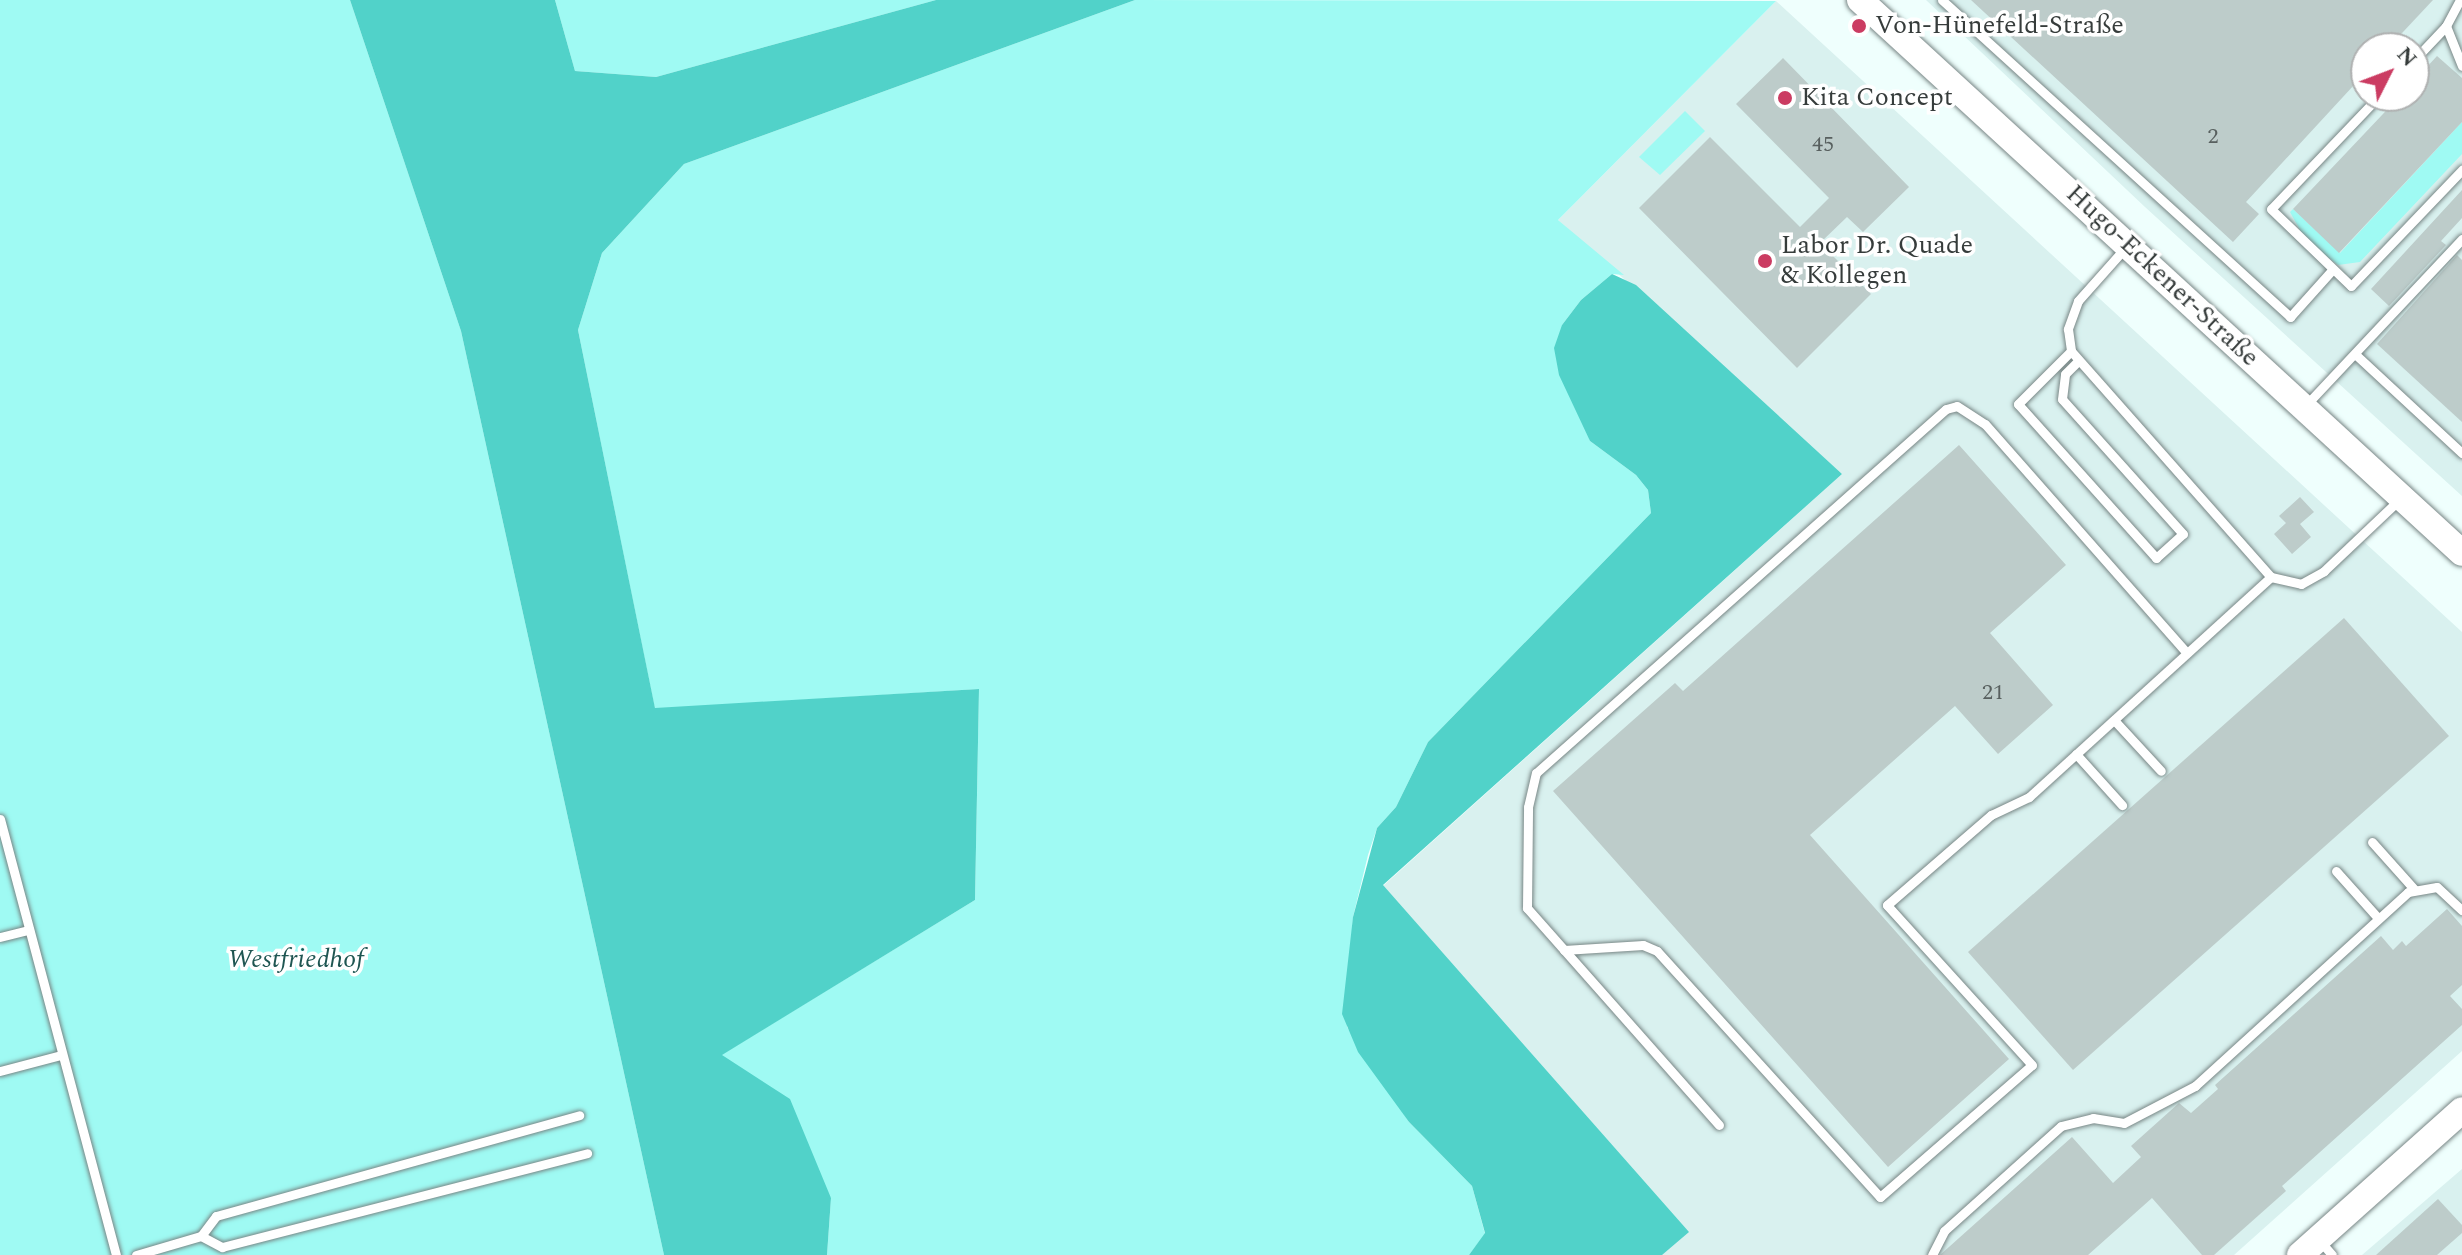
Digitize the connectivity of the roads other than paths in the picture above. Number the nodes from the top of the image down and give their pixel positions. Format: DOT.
graph roads {
  1 [pos="1860,0"];
  2 [pos="1942,0"];
  3 [pos="2460,0"];
  4 [pos="2446,26"];
  5 [pos="2430,43"];
  6 [pos="2462,66"];
  7 [pos="2364,112"];
  8 [pos="2462,170"];
  9 [pos="2462,239"];
  10 [pos="2127,245"];
  11 [pos="2333,269"];
  12 [pos="2071,351"];
  13 [pos="2355,354"];
  14 [pos="2077,362"];
  15 [pos="2304,407"];
  16 [pos="2462,453"];
  17 [pos="2403,496"];
  18 [pos="2462,553"];
  19 [pos="2271,577"];
  20 [pos="2187,653"];
  21 [pos="2114,720"];
  22 [pos="2076,754"];
  23 [pos="2161,771"];
  24 [pos="2122,805"];
  25 [pos="0,819"];
  26 [pos="2372,842"];
  27 [pos="2336,871"];
  28 [pos="2414,889"];
  29 [pos="2462,910"];
  30 [pos="2378,918"];
  31 [pos="29,930"];
  32 [pos="0,937"];
  33 [pos="1564,950"];
  34 [pos="61,1055"];
  35 [pos="0,1071"];
  36 [pos="2462,1111"];
  37 [pos="579,1115"];
  38 [pos="1719,1125"];
  39 [pos="587,1153"];
  40 [pos="201,1236"];
  41 [pos="2317,1250"];
  42 [pos="116,1255"];
  43 [pos="136,1255"];
  44 [pos="1932,1255"];
  1 -- 10 [label="main road, Hugo-Eckener-Straße"];
  2 -- 11 [label="lane"];
  3 -- 4 [label="lane"];
  4 -- 5 [label="lane"];
  4 -- 6 [label="lane"];
  7 -- 11 [label="lane"];
  8 -- 11 [label="lane"];
  9 -- 13 [label="lane"];
  10 -- 12 [label="lane"];
  10 -- 15 [label="main road, Hugo-Eckener-Straße"];
  12 -- 14 [label="lane"];
  12 -- 14 [label="lane"];
  13 -- 15 [label="lane"];
  13 -- 16 [label="lane"];
  14 -- 19 [label="lane"];
  15 -- 17 [label="main road, Hugo-Eckener-Straße"];
  17 -- 18 [label="main road, Hugo-Eckener-Straße"];
  17 -- 19 [label="lane"];
  19 -- 20 [label="lane"];
  20 -- 21 [label="lane"];
  20 -- 33 [label="lane"];
  21 -- 22 [label="lane"];
  21 -- 23 [label="lane"];
  22 -- 24 [label="lane"];
  22 -- 33 [label="lane"];
  25 -- 31 [label="lane"];
  26 -- 28 [label="lane"];
  27 -- 30 [label="lane"];
  28 -- 29 [label="lane"];
  28 -- 30 [label="lane"];
  30 -- 44 [label="lane"];
  31 -- 32 [label="lane"];
  31 -- 34 [label="lane"];
  33 -- 38 [label="lane"];
  34 -- 35 [label="lane"];
  34 -- 42 [label="lane"];
  36 -- 41 [label="main road"];
  37 -- 40 [label="lane"];
  39 -- 40 [label="lane"];
  40 -- 43 [label="lane"];
}
